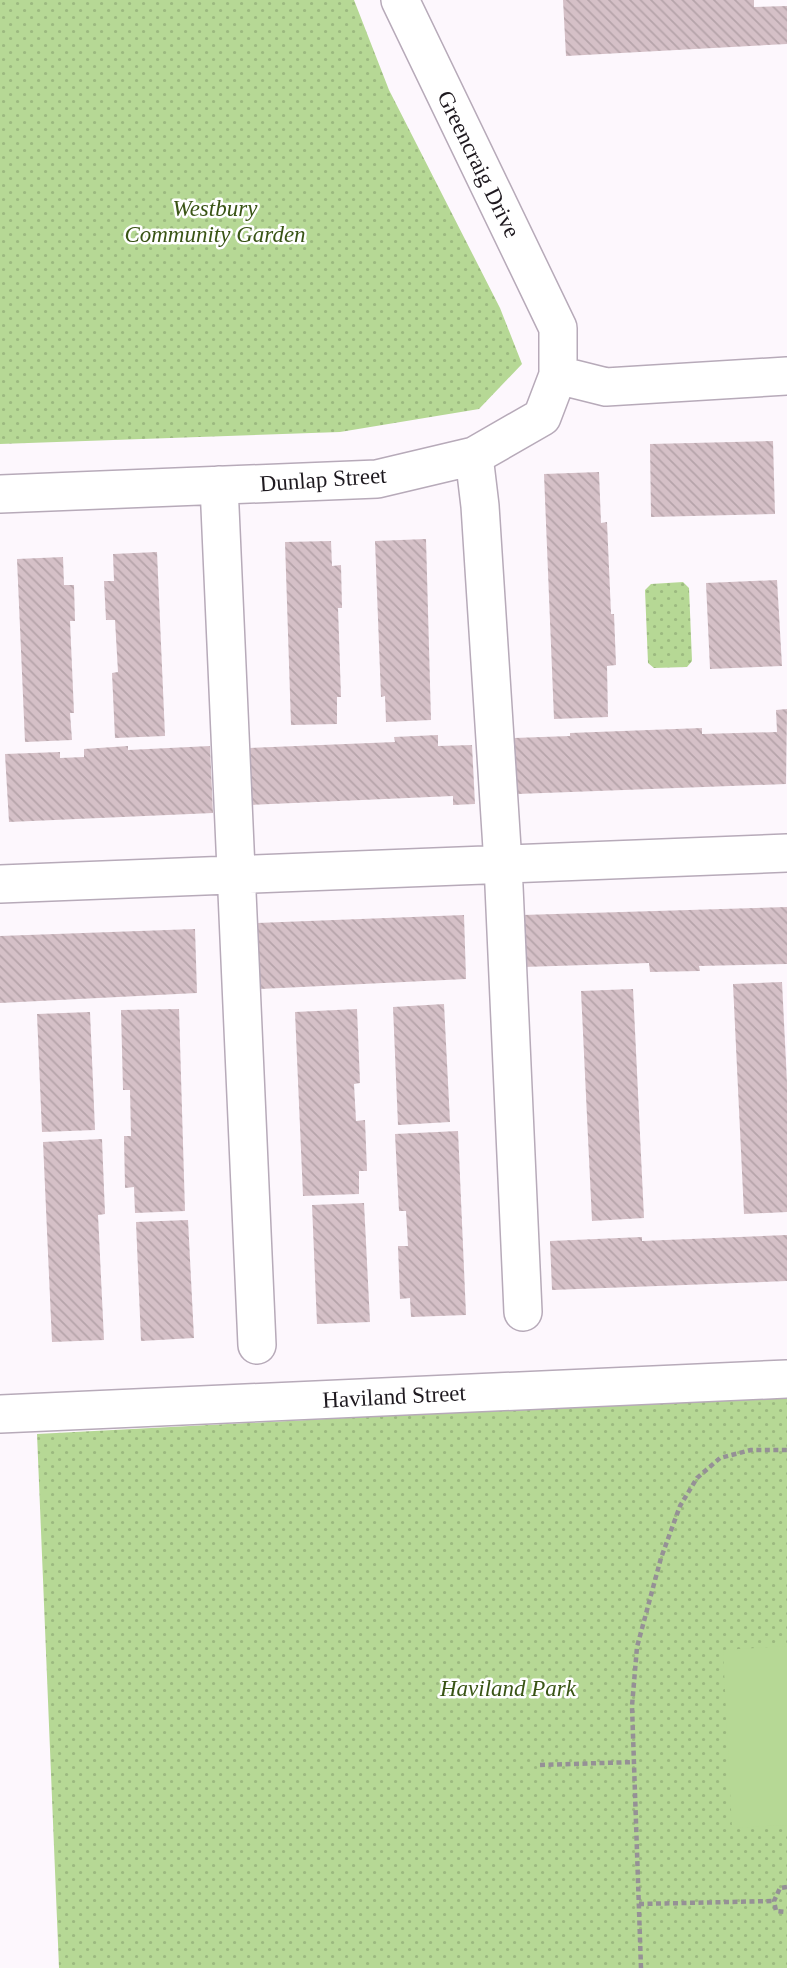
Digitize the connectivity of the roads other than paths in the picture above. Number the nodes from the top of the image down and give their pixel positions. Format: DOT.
graph roads {
  1 [pos="400,0"];
  2 [pos="558,328"];
  3 [pos="558,375"];
  4 [pos="787,376"];
  5 [pos="474,456"];
  6 [pos="219,485"];
  7 [pos="0,494"];
  8 [pos="787,853"];
  9 [pos="503,864"];
  10 [pos="236,875"];
  11 [pos="0,884"];
  12 [pos="523,1312"];
  13 [pos="257,1345"];
  14 [pos="787,1379"];
  15 [pos="0,1414"];
  1 -- 2 [label="street, Greencraig Drive"];
  2 -- 3 [label="street, Dunlap Street"];
  3 -- 4 [label="street"];
  3 -- 5 [label="street, Dunlap Street"];
  5 -- 6 [label="street, Dunlap Street"];
  5 -- 9 [label="street"];
  6 -- 7 [label="street, Dunlap Street"];
  6 -- 10 [label="street"];
  8 -- 9 [label="street"];
  9 -- 10 [label="street"];
  9 -- 12 [label="street"];
  10 -- 11 [label="street"];
  10 -- 13 [label="street"];
  14 -- 15 [label="street, Haviland Street"];
}
